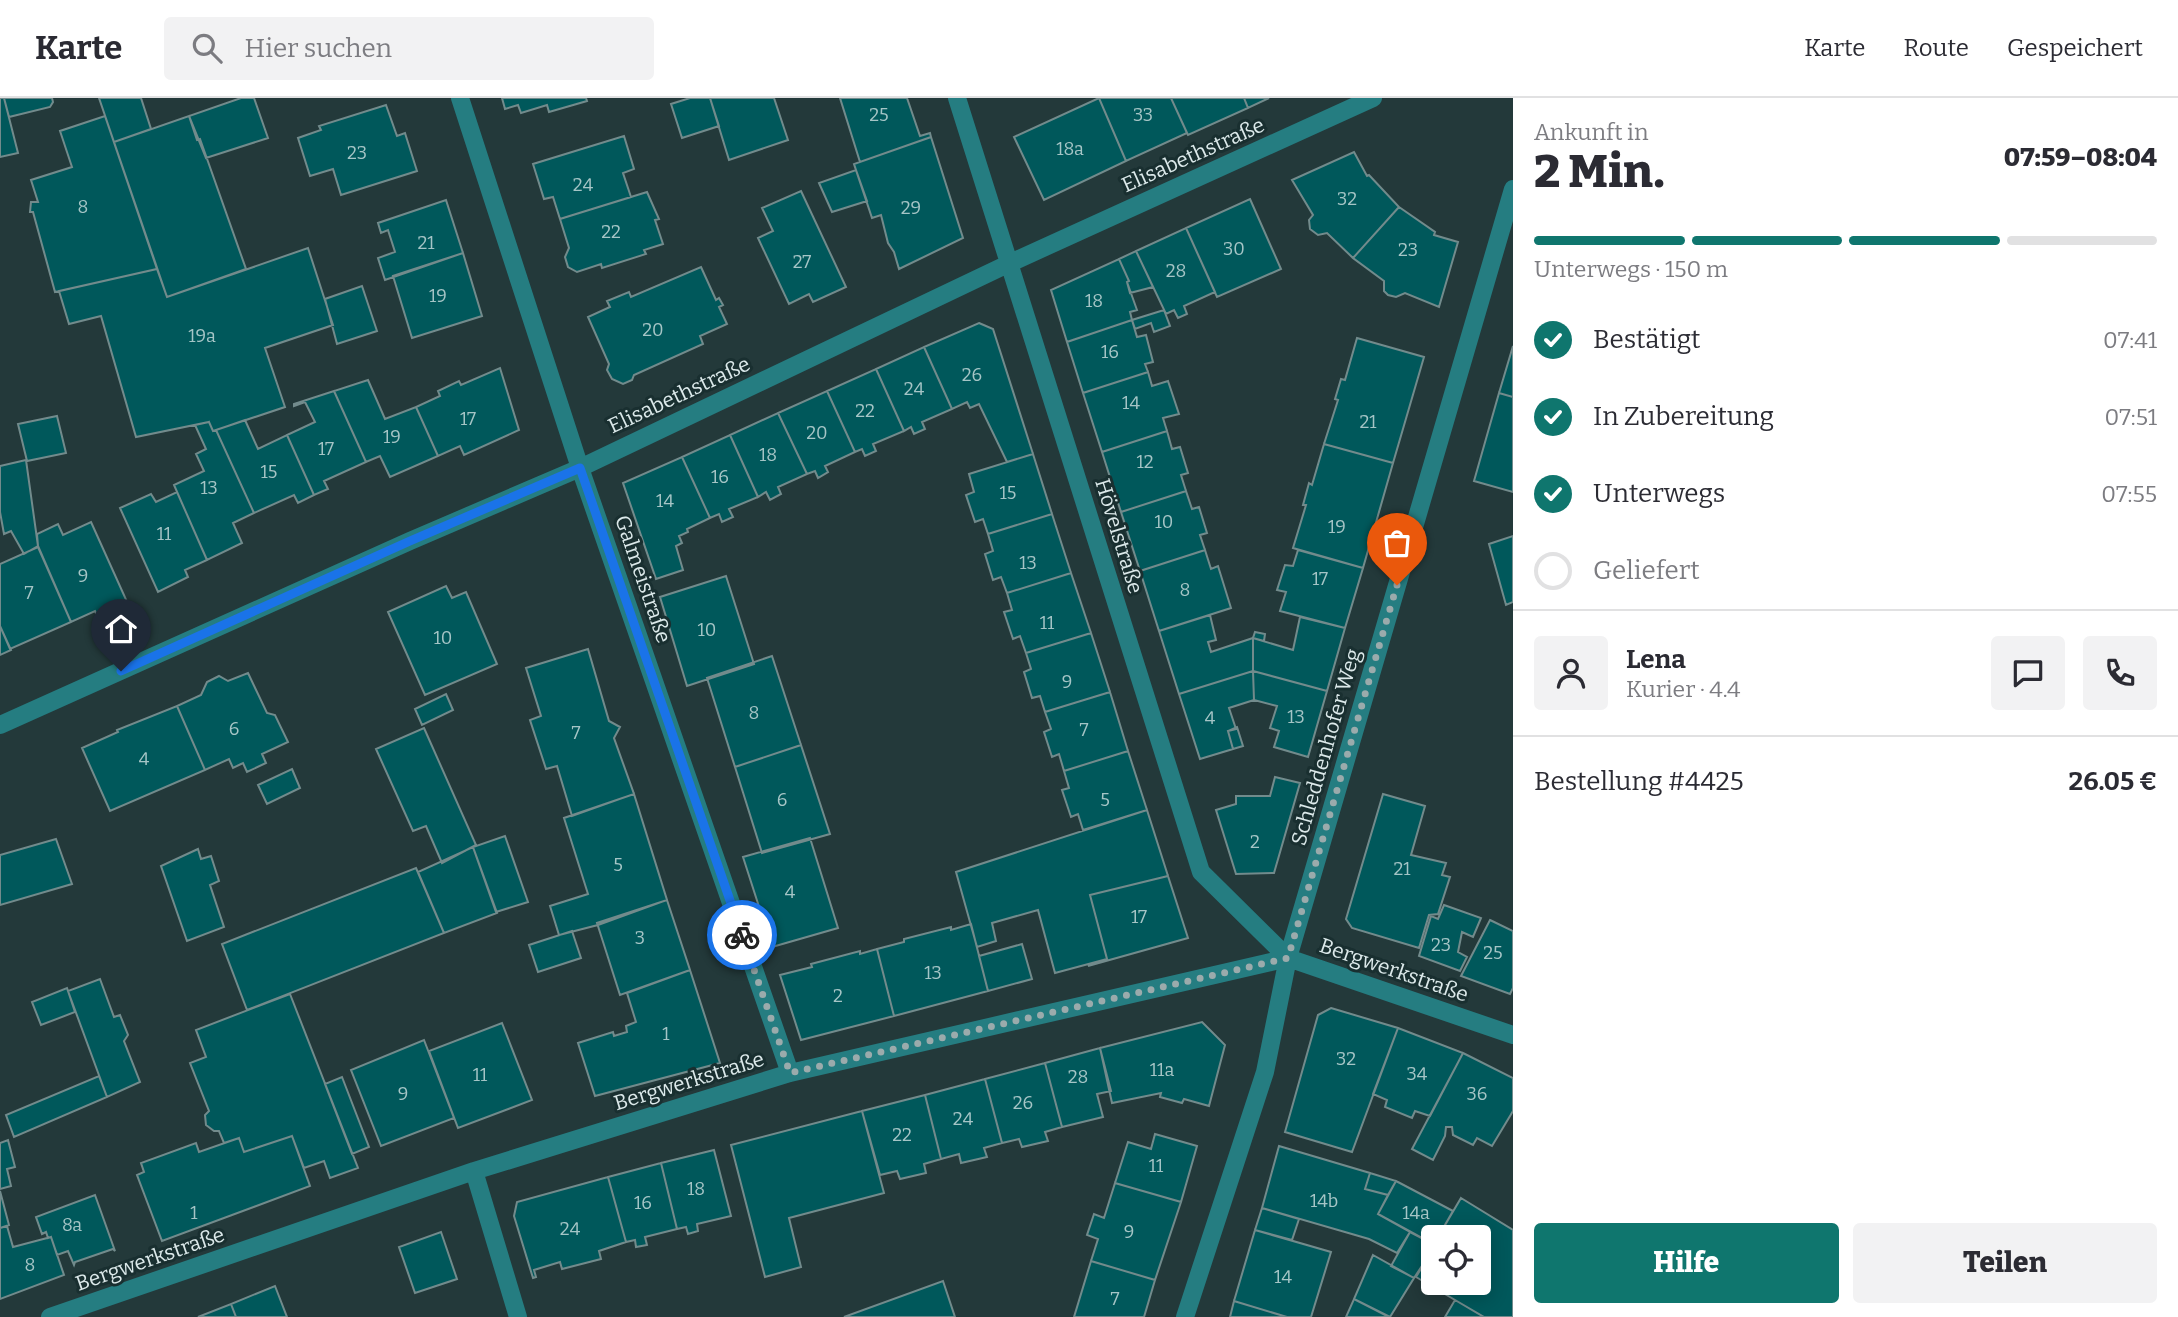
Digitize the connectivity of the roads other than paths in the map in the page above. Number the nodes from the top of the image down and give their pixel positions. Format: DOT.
graph roads {
  1 [pos="460,98"];
  2 [pos="957,98"];
  3 [pos="1373,98"];
  4 [pos="1513,189"];
  5 [pos="1010,263"];
  6 [pos="580,468"];
  7 [pos="0,725"];
  8 [pos="1288,958"];
  9 [pos="1513,1035"];
  10 [pos="790,1073"];
  11 [pos="474,1171"];
  12 [pos="50,1317"];
  13 [pos="518,1317"];
  14 [pos="1185,1317"];
  1 -- 6 [label="street, Galmeistraße"];
  2 -- 5 [label="street, Hövelstraße"];
  3 -- 5 [label="street, Elisabethstraße"];
  4 -- 8 [label="street, Schleddenhofer Weg"];
  5 -- 6 [label="street, Elisabethstraße"];
  5 -- 8 [label="street, Hövelstraße"];
  6 -- 7 [label="street, Elisabethstraße"];
  6 -- 10 [label="street, Galmeistraße"];
  8 -- 9 [label="street, Bergwerkstraße"];
  8 -- 10 [label="street, Bergwerkstraße"];
  8 -- 14 [label="street, Schleddenhofer Weg"];
  10 -- 11 [label="street, Bergwerkstraße"];
  11 -- 12 [label="street, Bergwerkstraße"];
  11 -- 13 [label="street"];
}
